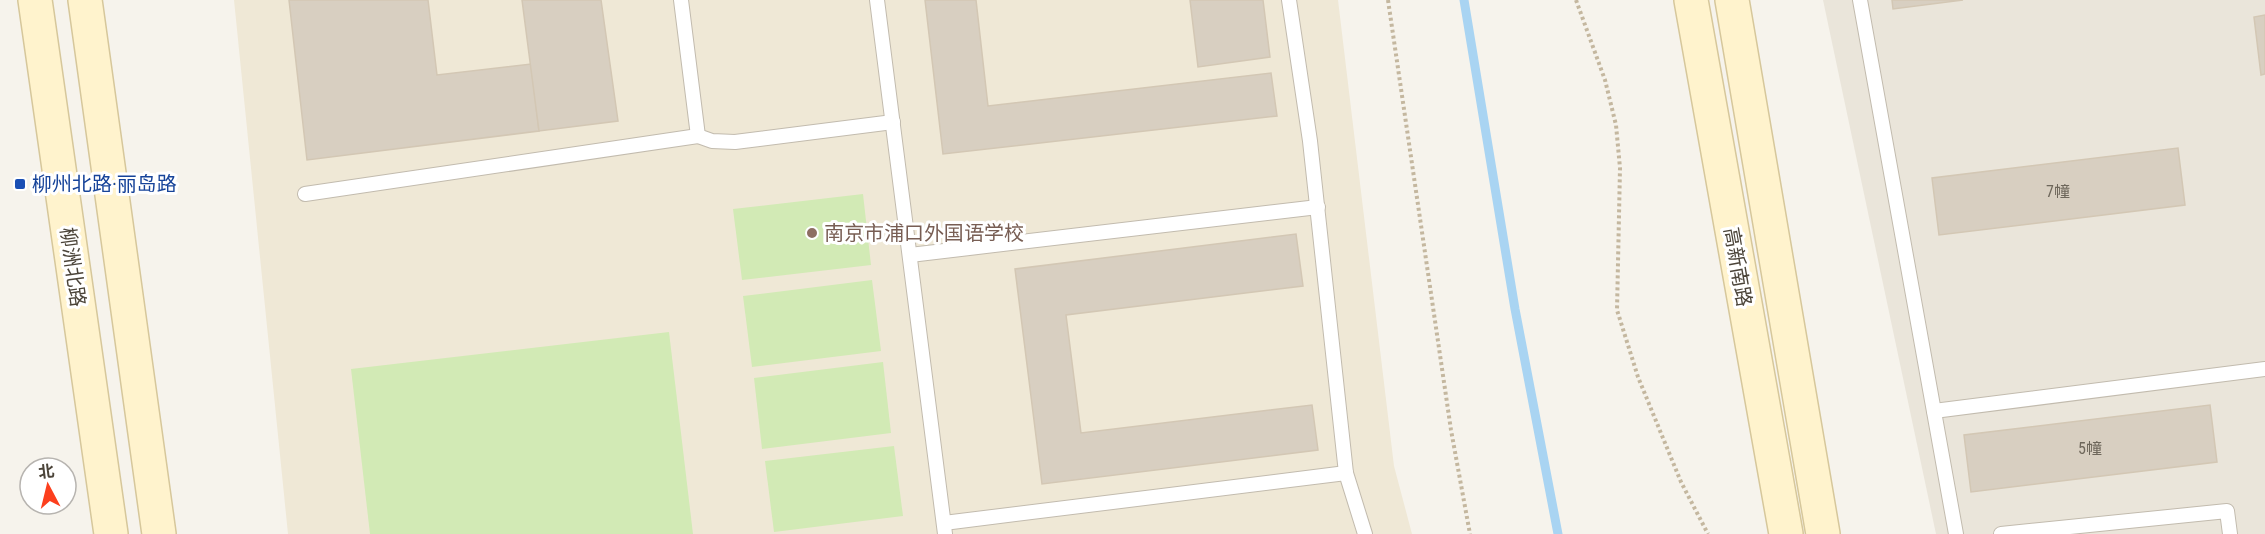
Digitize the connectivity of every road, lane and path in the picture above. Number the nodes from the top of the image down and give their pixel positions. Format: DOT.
graph roads {
  1 [pos="35,0"];
  2 [pos="85,0"];
  3 [pos="681,0"];
  4 [pos="877,0"];
  5 [pos="1289,0"];
  6 [pos="1388,0"];
  7 [pos="1576,0"];
  8 [pos="1691,0"];
  9 [pos="1732,0"];
  10 [pos="1860,0"];
  11 [pos="893,122"];
  12 [pos="698,136"];
  13 [pos="305,194"];
  14 [pos="1318,207"];
  15 [pos="910,255"];
  16 [pos="2265,369"];
  17 [pos="1934,411"];
  18 [pos="1346,473"];
  19 [pos="944,528"];
  20 [pos="111,534"];
  21 [pos="159,534"];
  22 [pos="1365,534"];
  23 [pos="1470,534"];
  24 [pos="1708,534"];
  25 [pos="1786,534"];
  26 [pos="1823,534"];
  27 [pos="1956,534"];
  28 [pos="2001,534"];
  29 [pos="2230,534"];
  1 -- 20 [label="main road, 柳洲北路"];
  2 -- 21 [label="main road"];
  3 -- 12 [label="lane"];
  4 -- 11 [label="lane"];
  5 -- 14 [label="lane"];
  6 -- 23 [label="path"];
  7 -- 24 [label="path"];
  8 -- 25 [label="main road, 高新南路"];
  9 -- 26 [label="main road, 高新南路"];
  10 -- 17 [label="lane"];
  11 -- 12 [label="lane"];
  11 -- 15 [label="lane"];
  12 -- 13 [label="lane"];
  14 -- 15 [label="lane"];
  14 -- 18 [label="lane"];
  15 -- 19 [label="lane"];
  16 -- 17 [label="lane"];
  17 -- 27 [label="lane"];
  18 -- 19 [label="lane"];
  18 -- 22 [label="lane"];
  28 -- 29 [label="lane"];
}
